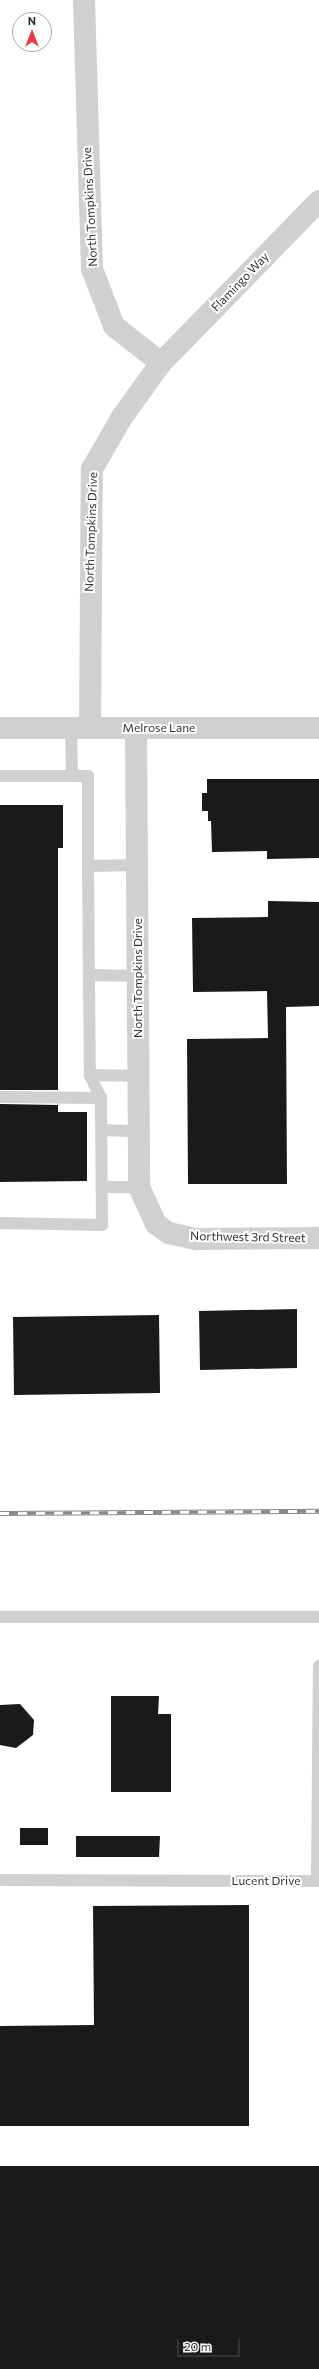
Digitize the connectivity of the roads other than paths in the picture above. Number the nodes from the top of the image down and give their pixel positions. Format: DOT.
graph roads {
  1 [pos="84,0"];
  2 [pos="319,201"];
  3 [pos="161,363"];
  4 [pos="0,728"];
  5 [pos="80,728"];
  6 [pos="136,728"];
  7 [pos="319,728"];
  8 [pos="0,776"];
  9 [pos="72,776"];
  10 [pos="137,865"];
  11 [pos="88,866"];
  12 [pos="89,975"];
  13 [pos="138,976"];
  14 [pos="90,1075"];
  15 [pos="138,1076"];
  16 [pos="0,1097"];
  17 [pos="101,1098"];
  18 [pos="102,1130"];
  19 [pos="139,1131"];
  20 [pos="102,1187"];
  21 [pos="139,1187"];
  22 [pos="0,1223"];
  23 [pos="156,1224"];
  24 [pos="319,1238"];
  25 [pos="0,1617"];
  26 [pos="319,1617"];
  27 [pos="319,1666"];
  28 [pos="0,1880"];
  29 [pos="318,1881"];
  1 -- 3 [label="street, North Tompkins Drive"];
  2 -- 3 [label="street, Flamingo Way"];
  3 -- 5 [label="street, North Tompkins Drive"];
  4 -- 5 [label="street, Melrose Lane"];
  5 -- 6 [label="street, Melrose Lane"];
  5 -- 9 [label="lane"];
  6 -- 7 [label="street, Melrose Lane"];
  6 -- 10 [label="street, North Tompkins Drive"];
  8 -- 9 [label="lane"];
  9 -- 11 [label="lane"];
  10 -- 11 [label="lane"];
  10 -- 13 [label="street, North Tompkins Drive"];
  11 -- 12 [label="lane"];
  12 -- 13 [label="lane"];
  12 -- 14 [label="lane"];
  13 -- 15 [label="street, North Tompkins Drive"];
  14 -- 15 [label="lane"];
  14 -- 17 [label="lane"];
  15 -- 19 [label="street, North Tompkins Drive"];
  16 -- 17 [label="lane"];
  17 -- 18 [label="lane"];
  18 -- 19 [label="lane"];
  18 -- 20 [label="lane"];
  19 -- 21 [label="street, North Tompkins Drive"];
  20 -- 21 [label="lane"];
  20 -- 22 [label="lane"];
  21 -- 23 [label="street, North Tompkins Drive"];
  23 -- 24 [label="street, Northwest 3rd Street"];
  25 -- 26 [label="lane"];
  27 -- 29 [label="lane, Lucent Drive"];
  28 -- 29 [label="lane, Lucent Drive"];
}
